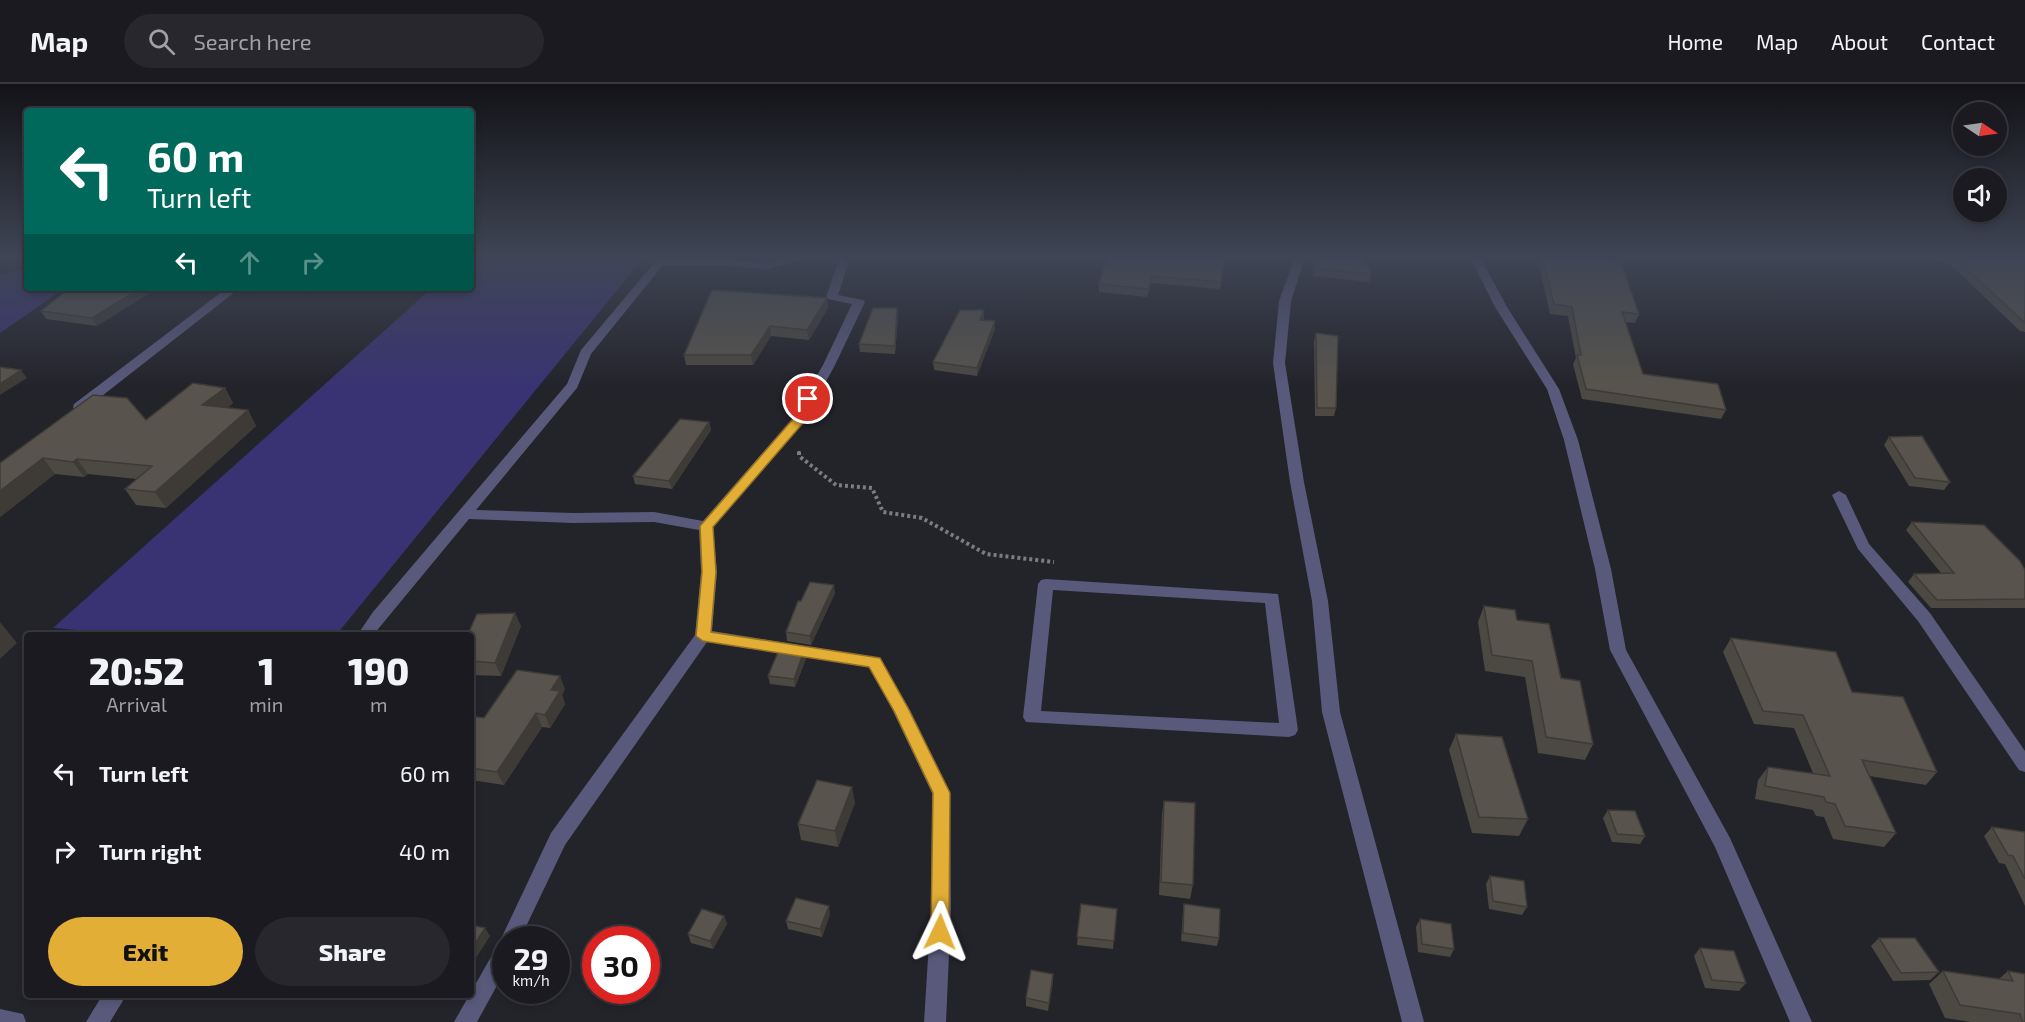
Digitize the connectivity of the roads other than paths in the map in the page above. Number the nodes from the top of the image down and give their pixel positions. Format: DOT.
graph roads {
  1 [pos="217,301"];
  2 [pos="628,301"];
  3 [pos="852,301"];
  4 [pos="1284,301"];
  5 [pos="1499,301"];
  6 [pos="66,418"];
  7 [pos="1839,495"];
  8 [pos="467,514"];
  9 [pos="706,526"];
  10 [pos="1272,598"];
  11 [pos="367,632"];
  12 [pos="703,636"];
  13 [pos="2025,765"];
  14 [pos="516,926"];
  15 [pos="492,973"];
  16 [pos="113,998"];
  17 [pos="0,1020"];
  18 [pos="15,1022"];
  19 [pos="97,1022"];
  20 [pos="465,1022"];
  21 [pos="935,1022"];
  22 [pos="1413,1022"];
  23 [pos="1801,1022"];
  1 -- 6 [label="street"];
  2 -- 8 [label="street"];
  3 -- 9 [label="street"];
  4 -- 22 [label="street"];
  5 -- 23 [label="street"];
  7 -- 13 [label="street"];
  8 -- 9 [label="street"];
  8 -- 11 [label="street"];
  9 -- 12 [label="street"];
  10 -- 10 [label="street"];
  12 -- 14 [label="street"];
  12 -- 21 [label="street"];
  15 -- 20 [label="street"];
  16 -- 19 [label="street"];
  17 -- 18 [label="street"];
}
